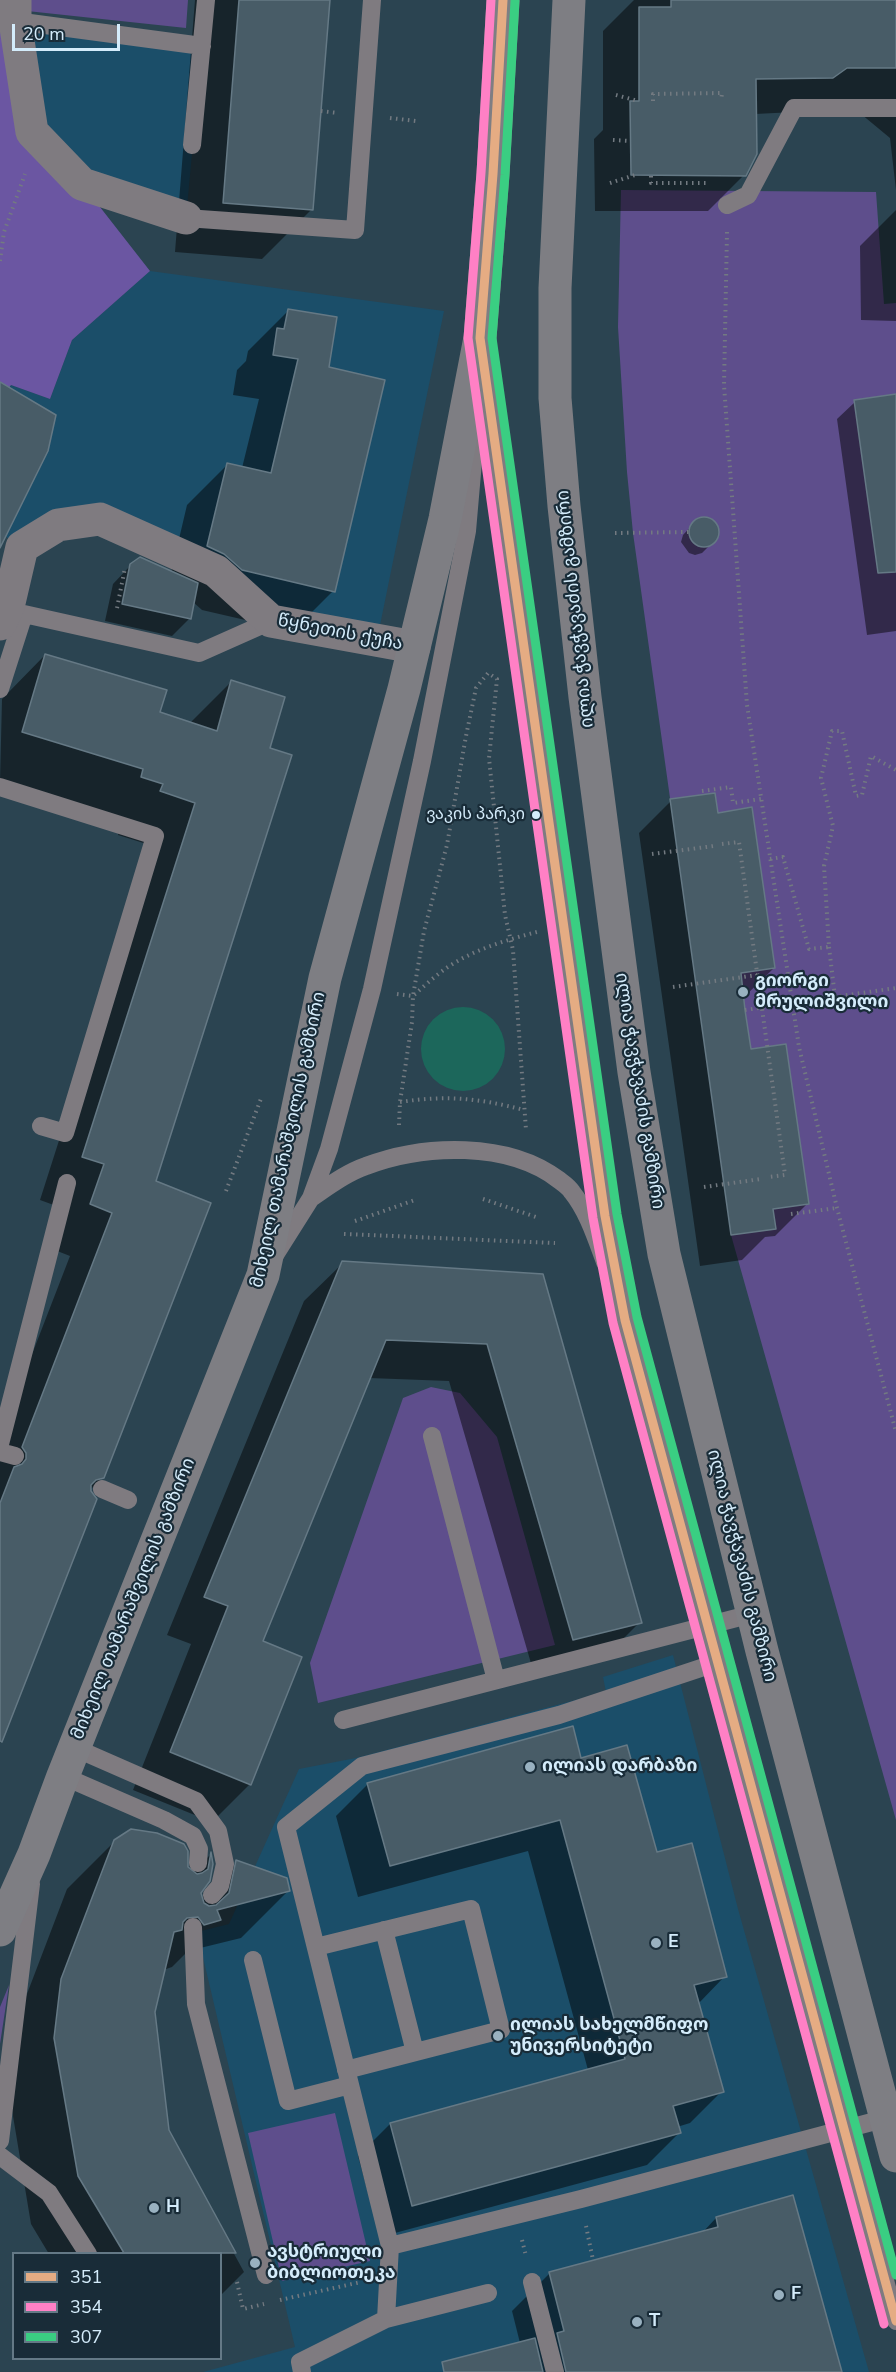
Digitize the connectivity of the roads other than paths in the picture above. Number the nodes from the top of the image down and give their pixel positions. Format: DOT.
graph roads {
  1 [pos="206,0"];
  2 [pos="372,0"];
  3 [pos="503,0"];
  4 [pos="569,0"];
  5 [pos="15,10"];
  6 [pos="202,46"];
  7 [pos="896,108"];
  8 [pos="192,144"];
  9 [pos="727,205"];
  10 [pos="186,218"];
  11 [pos="480,338"];
  12 [pos="11,557"];
  13 [pos="271,621"];
  14 [pos="0,624"];
  15 [pos="414,647"];
  16 [pos="0,688"];
  17 [pos="0,787"];
  18 [pos="41,1126"];
  19 [pos="67,1183"];
  20 [pos="311,1198"];
  21 [pos="263,1275"];
  22 [pos="625,1320"];
  23 [pos="432,1436"];
  24 [pos="0,1444"];
  25 [pos="102,1489"];
  26 [pos="128,1500"];
  27 [pos="752,1614"];
  28 [pos="706,1624"];
  29 [pos="716,1663"];
  30 [pos="496,1680"];
  31 [pos="343,1720"];
  32 [pos="69,1762"];
  33 [pos="34,1854"];
  34 [pos="198,1863"];
  35 [pos="212,1895"];
  36 [pos="193,1927"];
  37 [pos="0,1930"];
  38 [pos="384,1930"];
  39 [pos="316,1947"];
  40 [pos="253,1960"];
  41 [pos="415,2052"];
  42 [pos="348,2078"];
  43 [pos="886,2118"];
  44 [pos="845,2130"];
  45 [pos="0,2141"];
  46 [pos="0,2156"];
  47 [pos="896,2156"];
  48 [pos="390,2246"];
  49 [pos="87,2252"];
  50 [pos="266,2275"];
  51 [pos="532,2282"];
  52 [pos="488,2293"];
  53 [pos="386,2319"];
  54 [pos="896,2321"];
  55 [pos="302,2372"];
  56 [pos="555,2372"];
  1 -- 6 [label="lane"];
  2 -- 10 [label="lane"];
  3 -- 11 [label="main road"];
  4 -- 27 [label="main road, ილია ჭავჭავაძის გამზირი"];
  5 -- 6 [label="lane"];
  5 -- 10 [label="street"];
  6 -- 8 [label="lane"];
  7 -- 9 [label="lane"];
  11 -- 15 [label="main road"];
  11 -- 20 [label="lane"];
  11 -- 22 [label="lane"];
  12 -- 13 [label="street, წყნეთის ქუჩა"];
  12 -- 14 [label="street, წყნეთის ქუჩა"];
  13 -- 15 [label="street, წყნეთის ქუჩა"];
  13 -- 16 [label="lane"];
  15 -- 21 [label="main road, მიხეილ თამარაშვილის გამზირი"];
  17 -- 18 [label="lane"];
  19 -- 24 [label="lane"];
  20 -- 21 [label="lane"];
  20 -- 22 [label="lane"];
  21 -- 32 [label="main road, მიხეილ თამარაშვილის გამზირი"];
  22 -- 28 [label="lane"];
  23 -- 30 [label="lane"];
  25 -- 26 [label="lane"];
  27 -- 28 [label="lane"];
  27 -- 43 [label="main road, ილია ჭავჭავაძის გამზირი"];
  28 -- 29 [label="lane"];
  28 -- 30 [label="lane"];
  29 -- 39 [label="lane"];
  29 -- 44 [label="lane"];
  30 -- 31 [label="lane"];
  32 -- 33 [label="main road, მიხეილ თამარაშვილის გამზირი"];
  32 -- 34 [label="lane"];
  32 -- 35 [label="lane"];
  33 -- 37 [label="main road, მიხეილ თამარაშვილის გამზირი"];
  33 -- 45 [label="lane, მიხეილ თამარაშვილის გამზირი"];
  36 -- 50 [label="lane"];
  38 -- 39 [label="lane"];
  38 -- 41 [label="lane"];
  38 -- 41 [label="lane"];
  39 -- 42 [label="lane"];
  40 -- 42 [label="lane"];
  41 -- 42 [label="lane"];
  42 -- 48 [label="lane"];
  43 -- 44 [label="lane"];
  43 -- 47 [label="main road, ილია ჭავჭავაძის გამზირი"];
  44 -- 48 [label="lane"];
  44 -- 54 [label="lane"];
  46 -- 49 [label="lane"];
  48 -- 53 [label="lane"];
  51 -- 56 [label="lane"];
  52 -- 53 [label="lane"];
  53 -- 55 [label="lane"];
}
